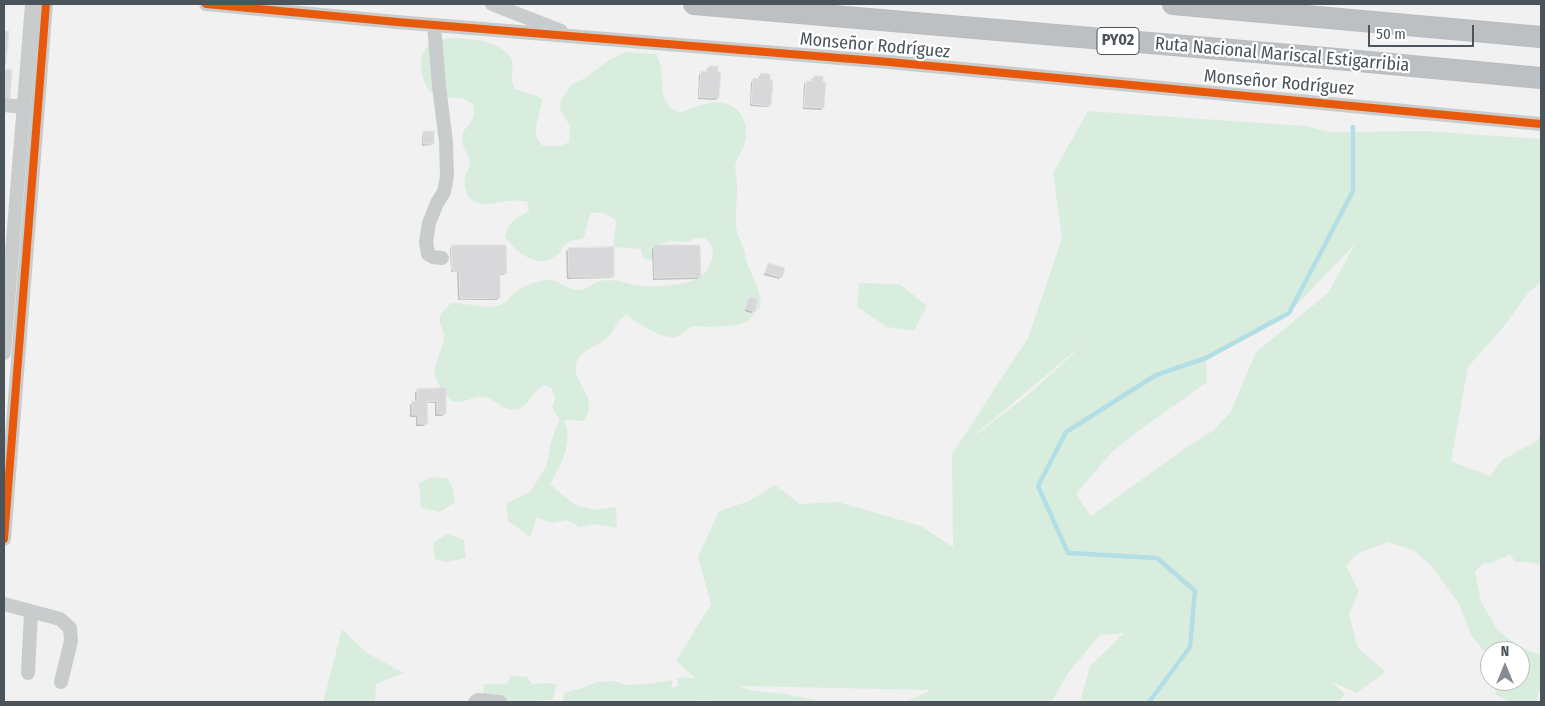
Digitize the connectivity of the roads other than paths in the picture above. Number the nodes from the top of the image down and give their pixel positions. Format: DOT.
graph roads {
  1 [pos="32,4"];
  2 [pos="46,4"];
  3 [pos="206,4"];
  4 [pos="492,4"];
  5 [pos="694,4"];
  6 [pos="1174,4"];
  7 [pos="434,25"];
  8 [pos="573,36"];
  9 [pos="1541,37"];
  10 [pos="1541,78"];
  11 [pos="4,105"];
  12 [pos="24,107"];
  13 [pos="1541,124"];
  14 [pos="10,195"];
  15 [pos="31,197"];
  16 [pos="442,258"];
  17 [pos="4,353"];
  18 [pos="9,397"];
  19 [pos="4,539"];
  20 [pos="4,604"];
  21 [pos="31,612"];
  22 [pos="28,674"];
  23 [pos="61,682"];
  24 [pos="475,702"];
  25 [pos="500,702"];
  1 -- 12 [label="street"];
  2 -- 15 [label="street"];
  3 -- 7 [label="street, Monseñor Rodríguez"];
  4 -- 8 [label="street"];
  5 -- 10 [label="highway, Ruta Nacional Mariscal Estigarribia / PY02"];
  6 -- 9 [label="highway"];
  7 -- 8 [label="street, Monseñor Rodríguez"];
  7 -- 16 [label="street"];
  8 -- 13 [label="street, Monseñor Rodríguez"];
  11 -- 12 [label="street"];
  12 -- 14 [label="street"];
  14 -- 15 [label="street"];
  14 -- 17 [label="street"];
  15 -- 18 [label="street"];
  18 -- 19 [label="street"];
  20 -- 21 [label="street"];
  21 -- 22 [label="street"];
  21 -- 23 [label="street"];
  24 -- 25 [label="street"];
}
